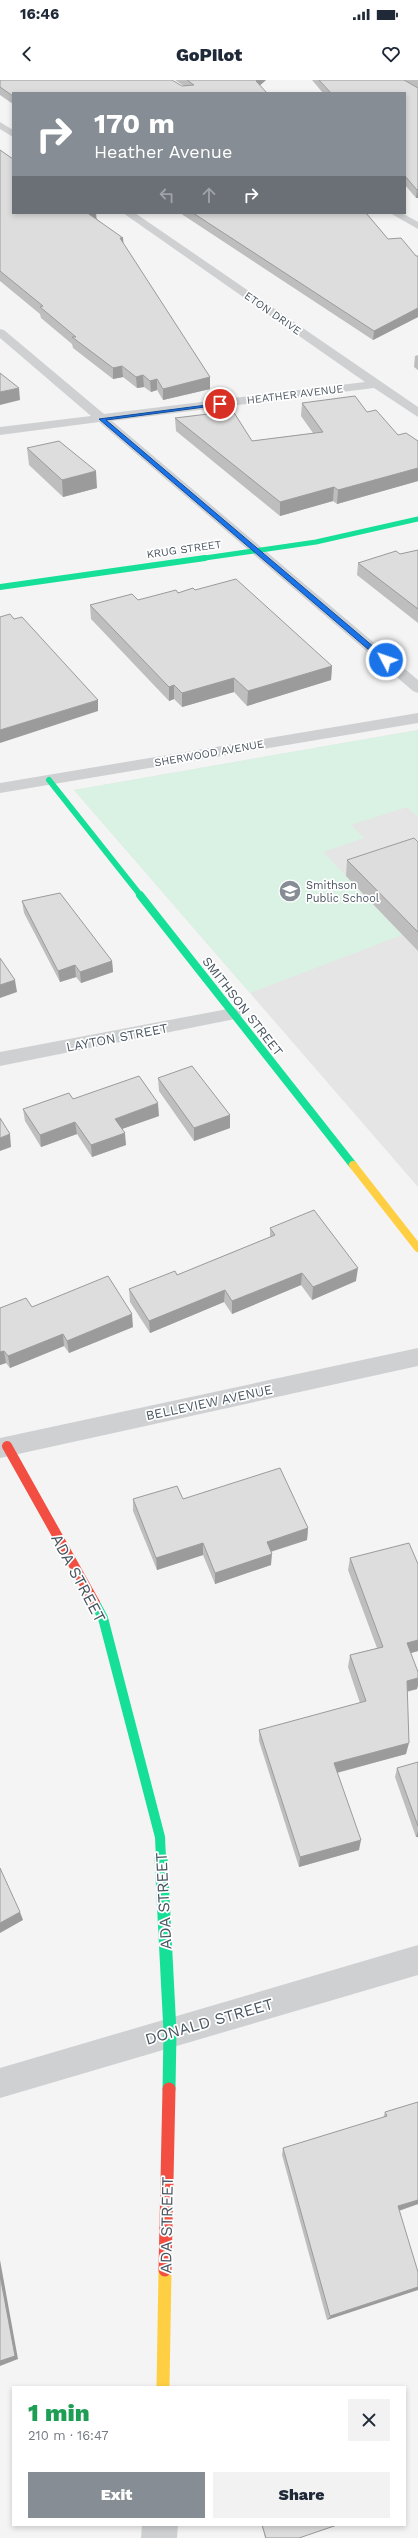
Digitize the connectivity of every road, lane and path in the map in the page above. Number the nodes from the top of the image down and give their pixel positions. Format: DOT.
graph roads {
  1 [pos="0,125"];
  2 [pos="12,133"];
  3 [pos="129,214"];
  4 [pos="397,214"];
  5 [pos="418,226"];
  6 [pos="0,332"];
  7 [pos="376,384"];
  8 [pos="418,413"];
  9 [pos="101,419"];
  10 [pos="0,431"];
  11 [pos="418,519"];
  12 [pos="258,550"];
  13 [pos="0,587"];
  14 [pos="418,688"];
  15 [pos="418,718"];
  16 [pos="49,780"];
  17 [pos="0,788"];
  18 [pos="233,1014"];
  19 [pos="0,1059"];
  20 [pos="418,1248"];
  21 [pos="418,1357"];
  22 [pos="4,1447"];
  23 [pos="418,1960"];
  24 [pos="170,2032"];
  25 [pos="0,2083"];
  26 [pos="163,2386"];
  27 [pos="160,2526"];
  28 [pos="159,2538"];
  1 -- 2 [label="street"];
  3 -- 7 [label="street, ETON DRIVE"];
  4 -- 5 [label="street"];
  6 -- 9 [label="street"];
  7 -- 8 [label="street, ETON DRIVE"];
  7 -- 9 [label="street, HEATHER AVENUE"];
  9 -- 10 [label="street, HEATHER AVENUE"];
  9 -- 12 [label="street"];
  11 -- 12 [label="street, KRUG STREET"];
  12 -- 13 [label="street, KRUG STREET"];
  12 -- 14 [label="street"];
  15 -- 16 [label="street, SHERWOOD AVENUE"];
  16 -- 17 [label="street, SHERWOOD AVENUE"];
  16 -- 18 [label="street, SMITHSON STREET"];
  18 -- 19 [label="street, LAYTON STREET"];
  18 -- 20 [label="street, SMITHSON STREET"];
  21 -- 22 [label="street, BELLEVIEW AVENUE"];
  22 -- 24 [label="street, ADA STREET"];
  23 -- 24 [label="street, DONALD STREET"];
  24 -- 25 [label="street, DONALD STREET"];
  24 -- 26 [label="street, ADA STREET"];
  27 -- 28 [label="street"];
}
